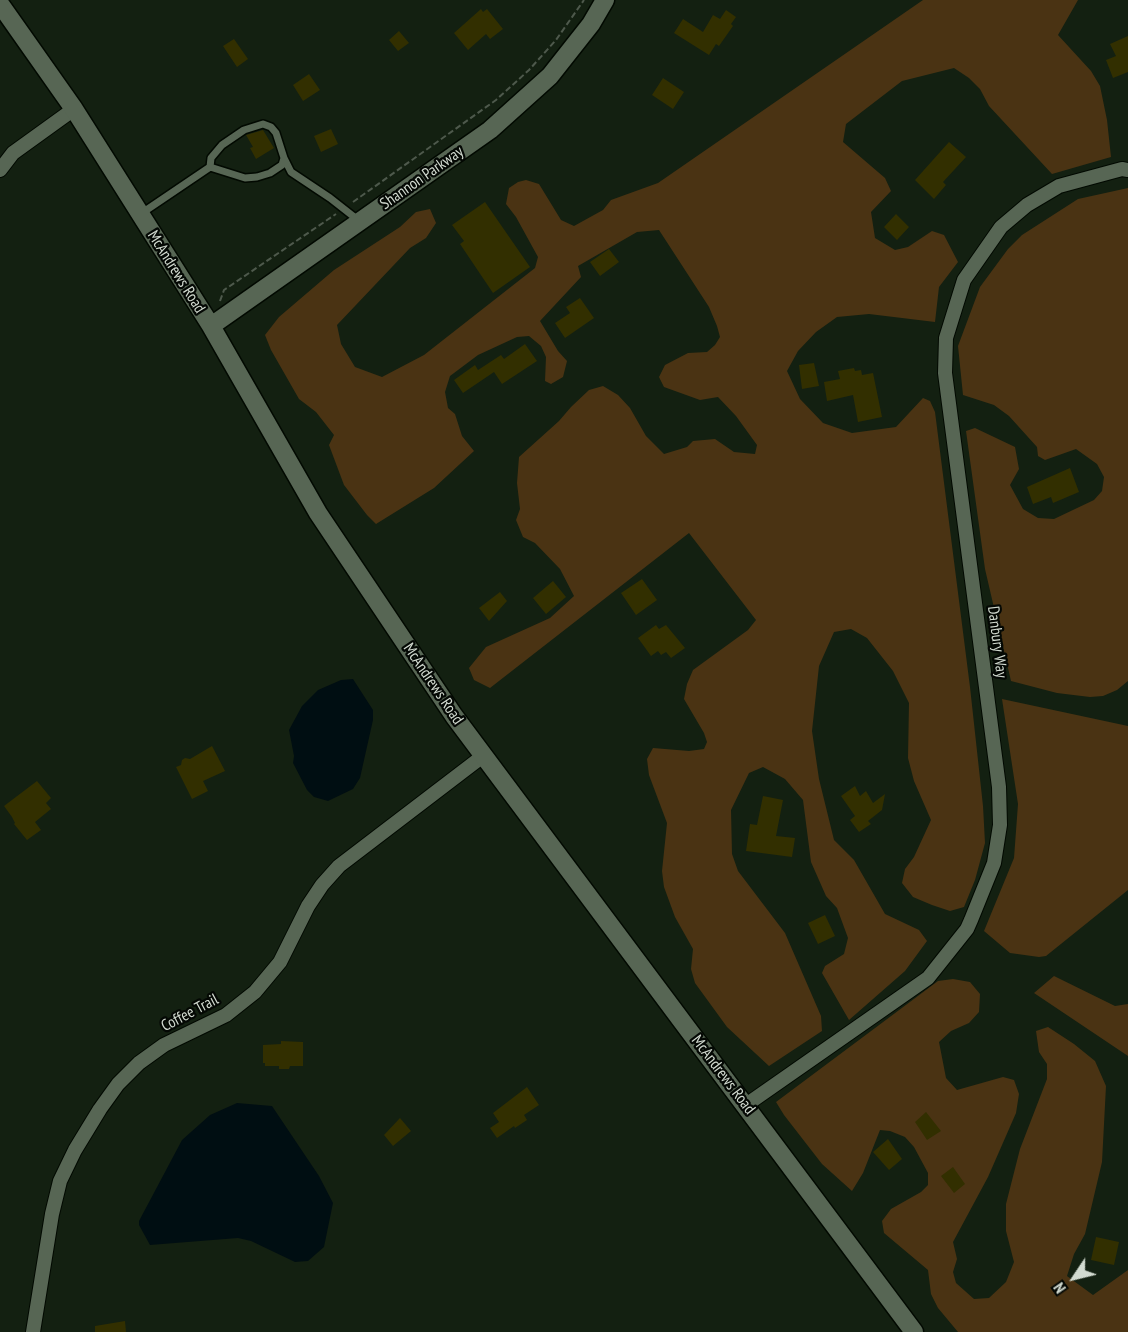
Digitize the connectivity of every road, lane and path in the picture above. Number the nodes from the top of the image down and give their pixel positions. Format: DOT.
graph roads {
  1 [pos="584,0"];
  2 [pos="604,0"];
  3 [pos="0,4"];
  4 [pos="74,109"];
  5 [pos="284,158"];
  6 [pos="210,167"];
  7 [pos="0,170"];
  8 [pos="1128,170"];
  9 [pos="343,208"];
  10 [pos="140,214"];
  11 [pos="360,221"];
  12 [pos="211,326"];
  13 [pos="483,756"];
  14 [pos="746,1105"];
  15 [pos="33,1332"];
  16 [pos="914,1332"];
  1 -- 9 [label="path"];
  2 -- 11 [label="main road, Shannon Parkway"];
  3 -- 4 [label="main road, McAndrews Road"];
  4 -- 7 [label="street"];
  4 -- 10 [label="main road, McAndrews Road"];
  5 -- 6 [label="lane"];
  5 -- 6 [label="lane"];
  5 -- 9 [label="lane"];
  6 -- 10 [label="lane"];
  8 -- 14 [label="street, Danbury Way"];
  9 -- 11 [label="lane"];
  9 -- 12 [label="path"];
  10 -- 12 [label="main road, McAndrews Road"];
  11 -- 12 [label="main road, Shannon Parkway"];
  12 -- 13 [label="main road, McAndrews Road"];
  13 -- 14 [label="main road, McAndrews Road"];
  13 -- 15 [label="street, Coffee Trail"];
  14 -- 16 [label="main road, McAndrews Road"];
}
